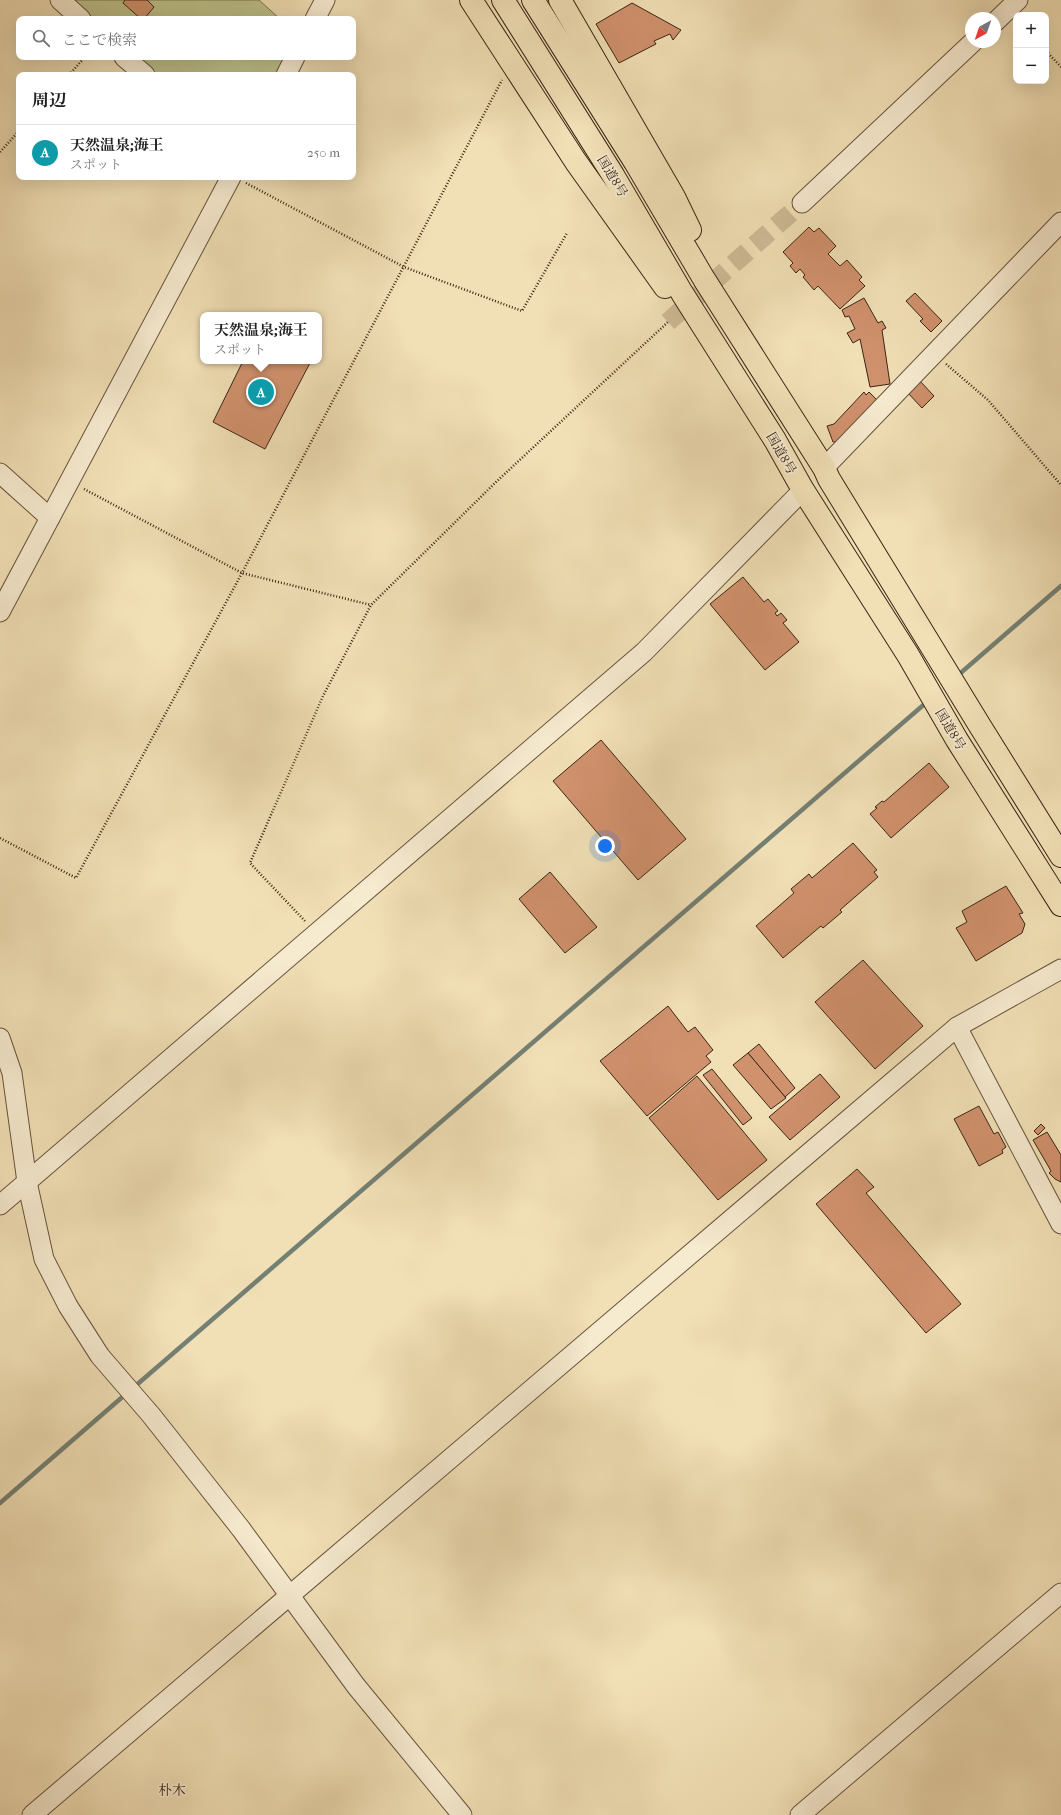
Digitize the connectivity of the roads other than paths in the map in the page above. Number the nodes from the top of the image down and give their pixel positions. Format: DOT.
graph roads {
  1 [pos="60,0"];
  2 [pos="325,0"];
  3 [pos="471,0"];
  4 [pos="503,0"];
  5 [pos="533,0"];
  6 [pos="560,0"];
  7 [pos="78,16"];
  8 [pos="317,16"];
  9 [pos="967,48"];
  10 [pos="128,60"];
  11 [pos="294,60"];
  12 [pos="142,72"];
  13 [pos="288,72"];
  14 [pos="235,180"];
  15 [pos="802,203"];
  16 [pos="1061,222"];
  17 [pos="748,349"];
  18 [pos="755,408"];
  19 [pos="824,468"];
  20 [pos="0,473"];
  21 [pos="803,490"];
  22 [pos="50,518"];
  23 [pos="0,612"];
  24 [pos="1061,856"];
  25 [pos="1061,905"];
  26 [pos="1061,969"];
  27 [pos="957,1027"];
  28 [pos="0,1038"];
  29 [pos="27,1182"];
  30 [pos="0,1206"];
  31 [pos="1061,1224"];
  32 [pos="1061,1593"];
  33 [pos="288,1596"];
  34 [pos="32,1815"];
  35 [pos="462,1815"];
  36 [pos="800,1815"];
  1 -- 7 [label="street"];
  2 -- 8 [label="street"];
  3 -- 18 [label="highway"];
  4 -- 18 [label="highway, 国道8号"];
  5 -- 17 [label="highway, 国道8号"];
  6 -- 17 [label="highway"];
  9 -- 15 [label="street"];
  10 -- 12 [label="street"];
  11 -- 13 [label="street"];
  14 -- 22 [label="street"];
  16 -- 19 [label="street"];
  17 -- 19 [label="highway, 国道8号"];
  18 -- 21 [label="highway, 国道8号"];
  19 -- 24 [label="highway, 国道8号"];
  20 -- 22 [label="street"];
  21 -- 25 [label="highway, 国道8号"];
  21 -- 29 [label="street"];
  22 -- 23 [label="street"];
  26 -- 27 [label="street"];
  27 -- 31 [label="street"];
  27 -- 33 [label="street"];
  28 -- 29 [label="street"];
  29 -- 30 [label="street"];
  29 -- 33 [label="street"];
  32 -- 36 [label="street"];
  33 -- 34 [label="street"];
  33 -- 35 [label="street"];
}
